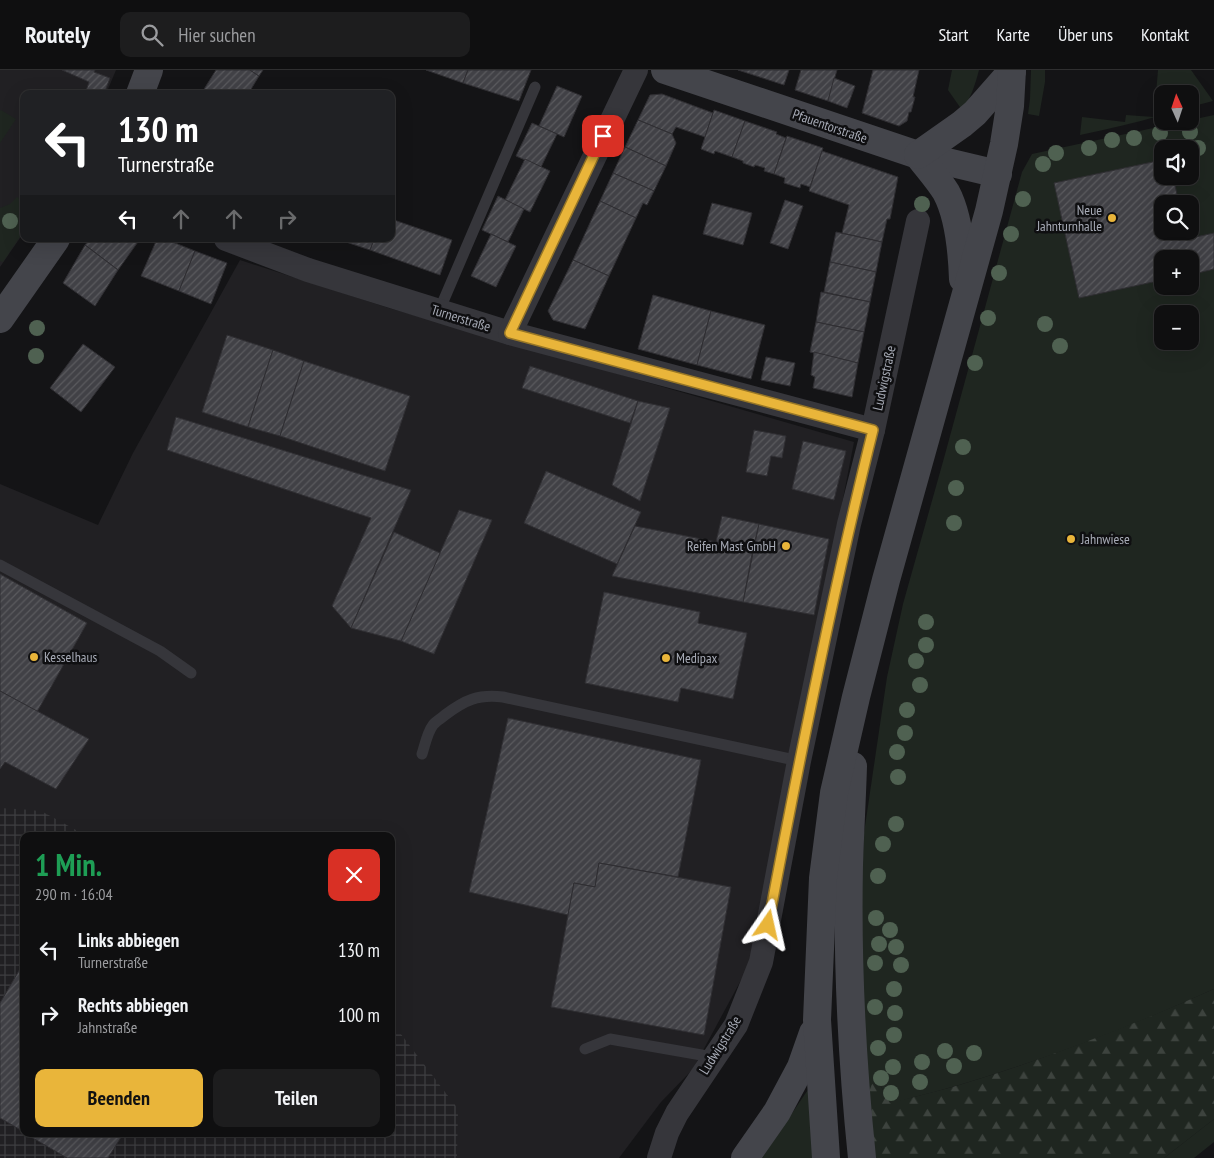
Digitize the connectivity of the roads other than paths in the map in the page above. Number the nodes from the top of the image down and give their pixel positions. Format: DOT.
graph roads {
  1 [pos="149,70"];
  2 [pos="664,70"];
  3 [pos="1012,71"];
  4 [pos="632,76"];
  5 [pos="535,87"];
  6 [pos="142,90"];
  7 [pos="918,155"];
  8 [pos="998,174"];
  9 [pos="918,221"];
  10 [pos="54,242"];
  11 [pos="234,242"];
  12 [pos="963,300"];
  13 [pos="439,311"];
  14 [pos="0,319"];
  15 [pos="510,333"];
  16 [pos="873,430"];
  17 [pos="0,565"];
  18 [pos="191,673"];
  19 [pos="856,697"];
  20 [pos="422,754"];
  21 [pos="799,761"];
  22 [pos="817,1020"];
  23 [pos="585,1048"];
  24 [pos="713,1058"];
  25 [pos="659,1158"];
  26 [pos="745,1158"];
  27 [pos="826,1158"];
  28 [pos="862,1158"];
  1 -- 6 [label="main road"];
  2 -- 7 [label="main road, Pfauentorstraße"];
  3 -- 7 [label="main road"];
  3 -- 8 [label="main road"];
  4 -- 15 [label="street"];
  5 -- 13 [label="lane"];
  7 -- 8 [label="main road, Pfauentorstraße"];
  7 -- 12 [label="main road"];
  8 -- 12 [label="main road"];
  9 -- 16 [label="street, Ludwigstraße"];
  10 -- 14 [label="main road"];
  11 -- 13 [label="street, Turnerstraße"];
  12 -- 19 [label="main road"];
  13 -- 15 [label="street, Turnerstraße"];
  15 -- 16 [label="street, Turnerstraße"];
  16 -- 21 [label="street, Ludwigstraße"];
  17 -- 18 [label="lane"];
  19 -- 22 [label="main road"];
  19 -- 28 [label="main road"];
  20 -- 21 [label="lane"];
  21 -- 24 [label="street, Ludwigstraße"];
  22 -- 26 [label="main road"];
  22 -- 27 [label="main road"];
  23 -- 24 [label="lane"];
  24 -- 25 [label="street, Ludwigstraße"];
}
